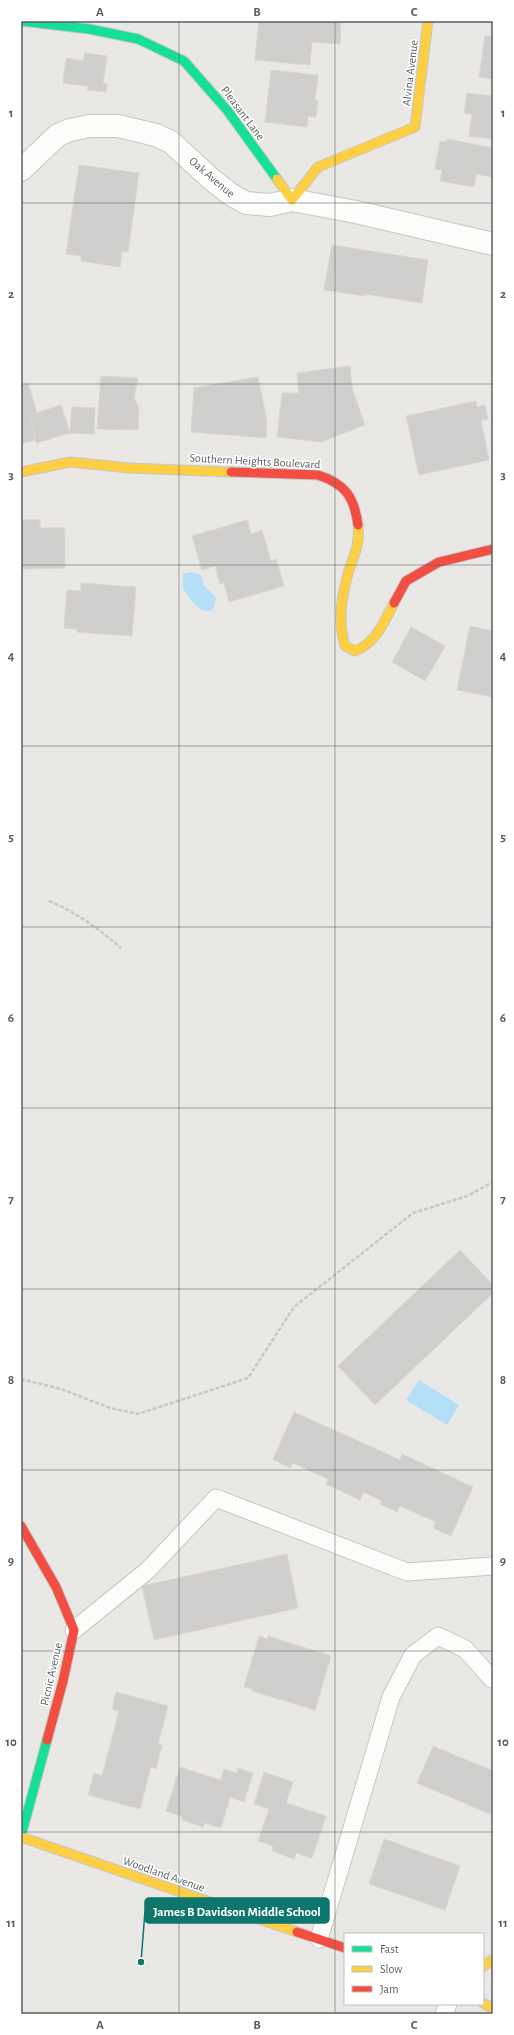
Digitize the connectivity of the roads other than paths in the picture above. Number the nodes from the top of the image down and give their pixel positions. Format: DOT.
graph roads {
  1 [pos="21,21"];
  2 [pos="428,21"];
  3 [pos="21,170"];
  4 [pos="292,200"];
  5 [pos="493,244"];
  6 [pos="21,472"];
  7 [pos="493,549"];
  8 [pos="21,1526"];
  9 [pos="493,1566"];
  10 [pos="74,1630"];
  11 [pos="492,1679"];
  12 [pos="21,1837"];
  13 [pos="319,1939"];
  14 [pos="344,1948"];
  15 [pos="493,1959"];
  16 [pos="484,1966"];
  17 [pos="484,2004"];
  18 [pos="493,2009"];
  1 -- 4 [label="street, Pleasant Lane"];
  2 -- 4 [label="street, Alvina Avenue"];
  3 -- 4 [label="street, Oak Avenue"];
  4 -- 5 [label="street, Oak Avenue"];
  6 -- 7 [label="street, Southern Heights Boulevard"];
  8 -- 10 [label="street, Picnic Avenue"];
  9 -- 10 [label="lane"];
  10 -- 12 [label="street, Picnic Avenue"];
  11 -- 13 [label="lane"];
  12 -- 13 [label="street, Woodland Avenue"];
  13 -- 14 [label="street, Woodland Avenue"];
  15 -- 16 [label="street"];
  17 -- 18 [label="street"];
}
